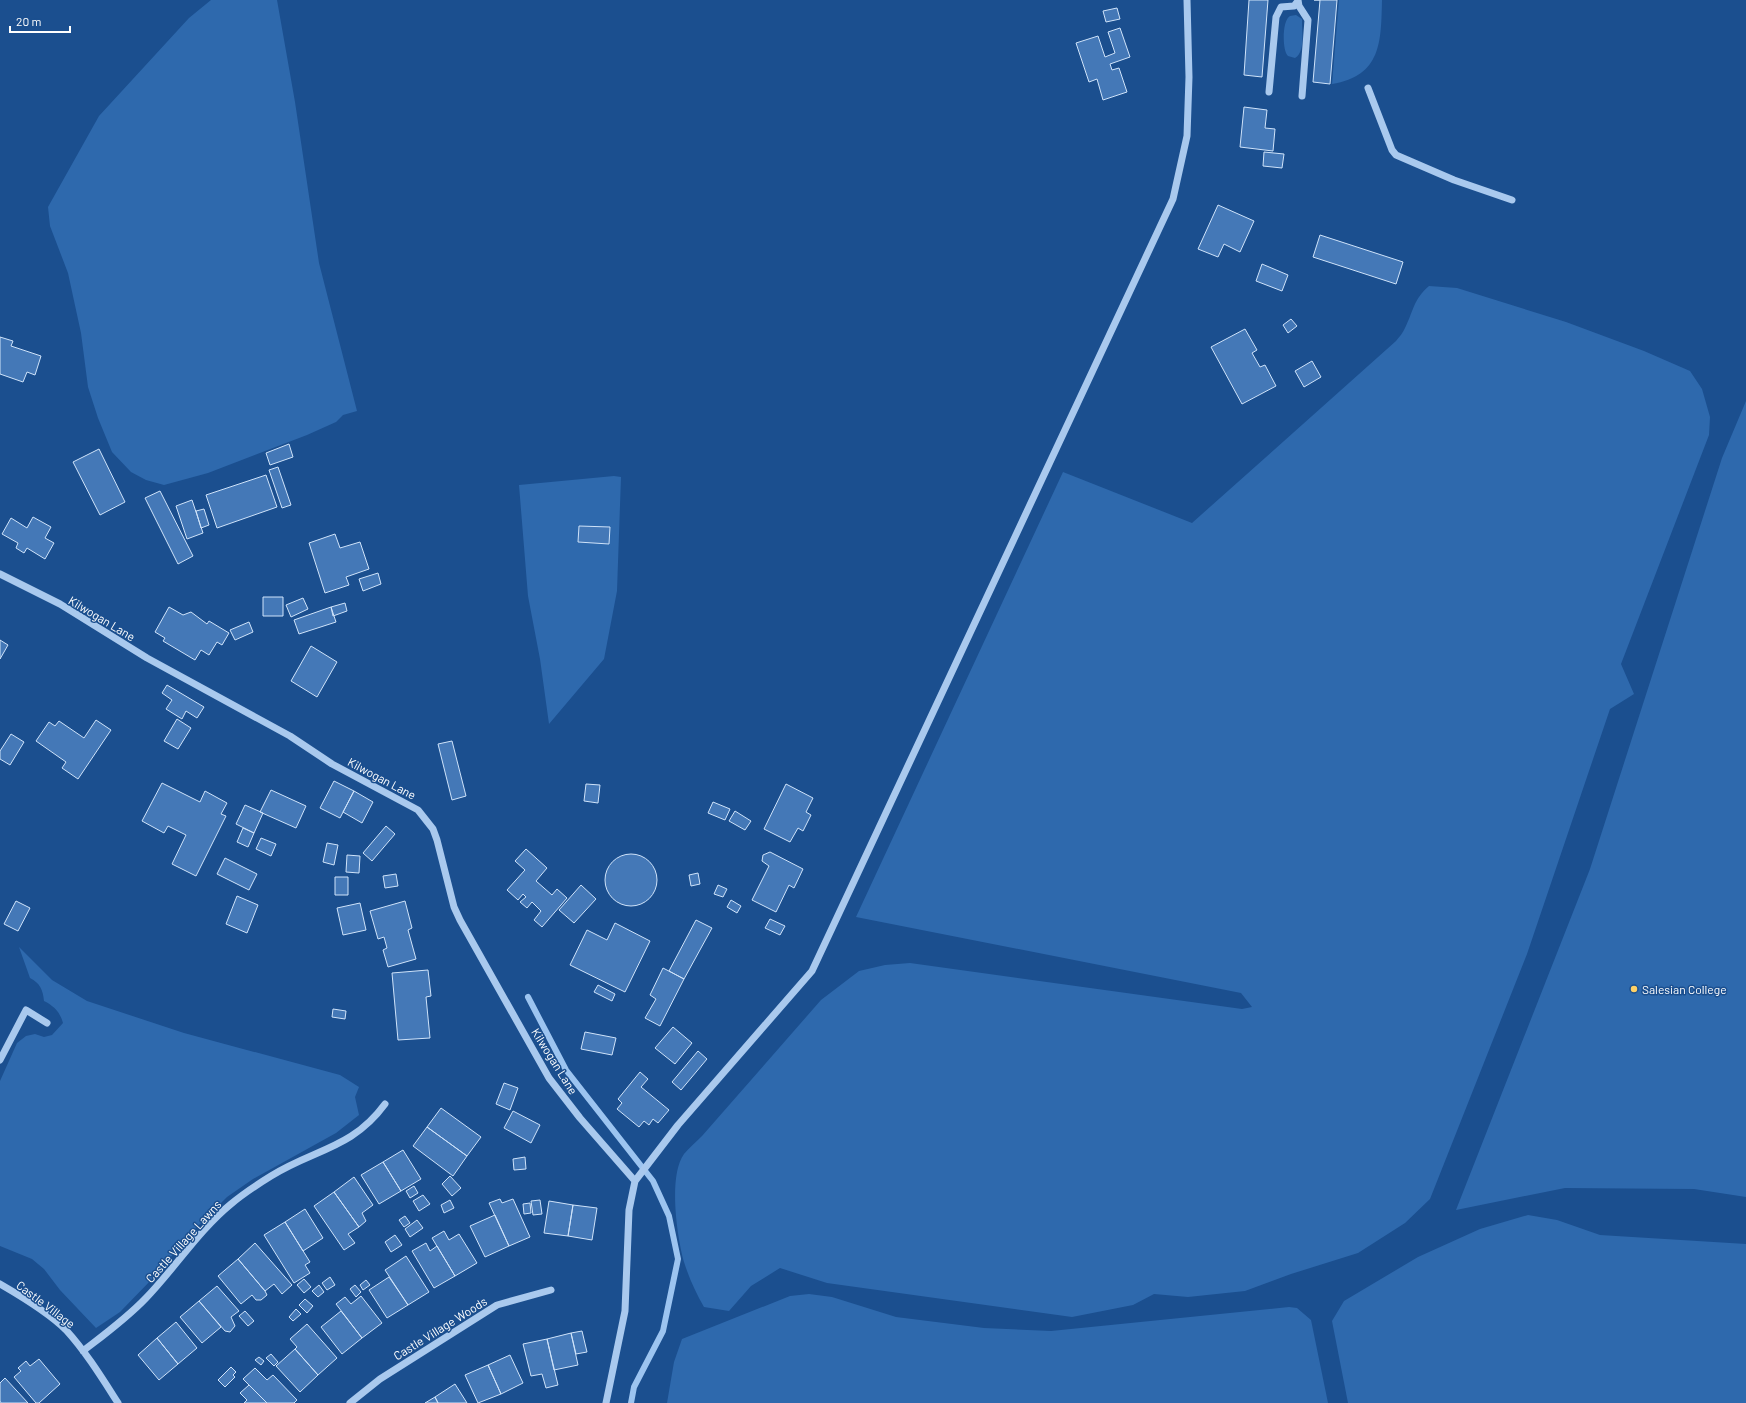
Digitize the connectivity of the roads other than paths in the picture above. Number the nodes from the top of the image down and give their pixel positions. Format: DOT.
graph roads {
  1 [pos="1187,0"];
  2 [pos="1298,1"];
  3 [pos="1368,88"];
  4 [pos="1270,92"];
  5 [pos="1302,96"];
  6 [pos="1512,200"];
  7 [pos="0,574"];
  8 [pos="47,1023"];
  9 [pos="0,1060"];
  10 [pos="385,1104"];
  11 [pos="635,1181"];
  12 [pos="0,1284"];
  13 [pos="551,1290"];
  14 [pos="84,1351"];
  15 [pos="118,1403"];
  16 [pos="350,1403"];
  17 [pos="606,1403"];
  1 -- 11 [label="street"];
  2 -- 4 [label="street"];
  2 -- 5 [label="street"];
  3 -- 6 [label="street"];
  7 -- 11 [label="street, Kilwogan Lane"];
  8 -- 9 [label="street"];
  10 -- 14 [label="street, Castle Village Lawns"];
  11 -- 17 [label="street"];
  12 -- 14 [label="street, Castle Village"];
  13 -- 16 [label="street, Castle Village Woods"];
  14 -- 15 [label="street, Castle Village"];
}
